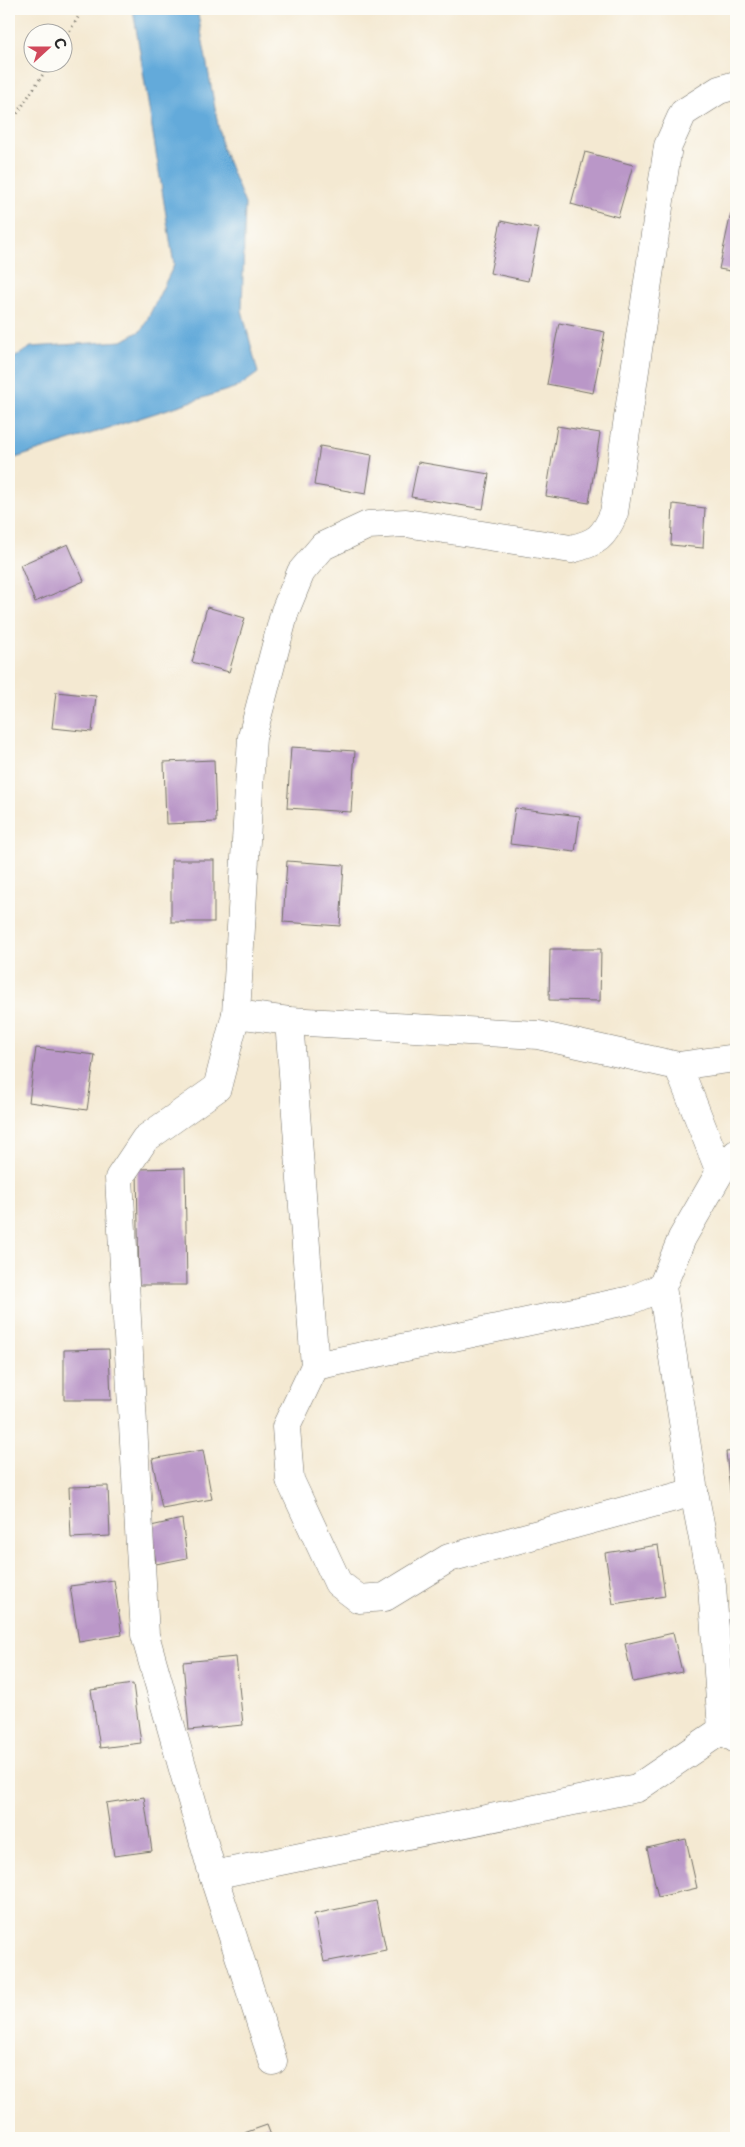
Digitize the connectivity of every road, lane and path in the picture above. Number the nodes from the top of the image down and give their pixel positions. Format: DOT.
graph roads {
  1 [pos="83,9"];
  2 [pos="72,27"];
  3 [pos="44,72"];
  4 [pos="736,85"];
  5 [pos="9,126"];
  6 [pos="236,1014"];
  7 [pos="289,1021"];
  8 [pos="736,1058"];
  9 [pos="678,1066"];
  10 [pos="728,1163"];
  11 [pos="662,1287"];
  12 [pos="315,1366"];
  13 [pos="694,1492"];
  14 [pos="729,1734"];
  15 [pos="213,1875"];
  16 [pos="273,2061"];
  1 -- 2 [label="path"];
  3 -- 5 [label="path"];
  4 -- 6 [label="street"];
  6 -- 7 [label="street"];
  6 -- 15 [label="street"];
  7 -- 9 [label="street"];
  7 -- 12 [label="street"];
  8 -- 9 [label="street"];
  9 -- 10 [label="street"];
  10 -- 11 [label="street"];
  11 -- 12 [label="street"];
  11 -- 13 [label="street"];
  12 -- 13 [label="street"];
  13 -- 14 [label="street"];
  14 -- 15 [label="street"];
  15 -- 16 [label="street"];
}
